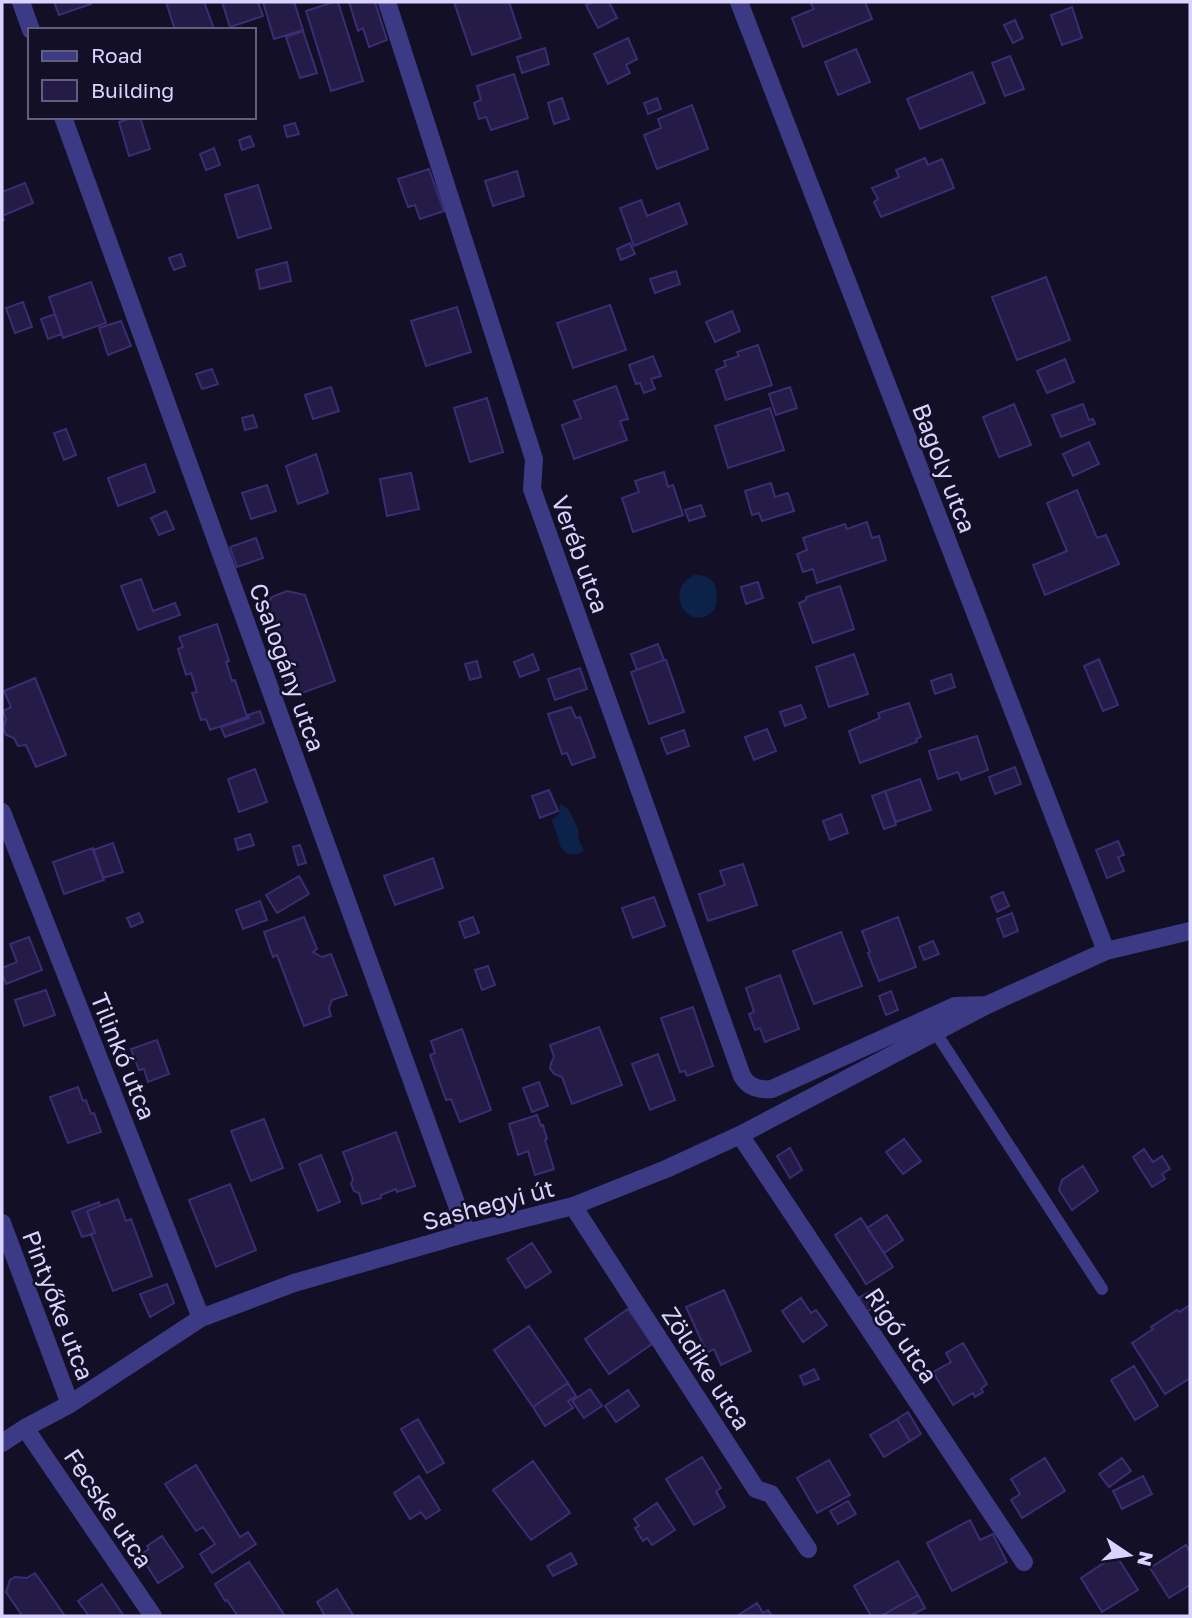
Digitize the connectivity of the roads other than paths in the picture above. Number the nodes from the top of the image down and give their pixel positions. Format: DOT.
graph roads {
  1 [pos="21,2"];
  2 [pos="387,2"];
  3 [pos="739,2"];
  4 [pos="30,28"];
  5 [pos="64,119"];
  6 [pos="2,812"];
  7 [pos="1190,931"];
  8 [pos="1106,951"];
  9 [pos="987,1005"];
  10 [pos="936,1033"];
  11 [pos="742,1076"];
  12 [pos="740,1135"];
  13 [pos="573,1206"];
  14 [pos="2,1223"];
  15 [pos="467,1233"];
  16 [pos="1102,1289"];
  17 [pos="201,1318"];
  18 [pos="70,1404"];
  19 [pos="25,1428"];
  20 [pos="2,1443"];
  21 [pos="808,1549"];
  22 [pos="1024,1562"];
  23 [pos="153,1616"];
  1 -- 4 [label="street"];
  2 -- 11 [label="street, Veréb utca"];
  3 -- 8 [label="street, Bagoly utca"];
  5 -- 15 [label="street, Csalogány utca"];
  6 -- 17 [label="street, Tilinkó utca"];
  7 -- 8 [label="street, Sashegyi út"];
  8 -- 9 [label="street, Sashegyi út"];
  9 -- 10 [label="street, Sashegyi út"];
  9 -- 11 [label="street, Sashegyi út"];
  10 -- 12 [label="street, Sashegyi út"];
  10 -- 16 [label="lane"];
  12 -- 13 [label="street, Sashegyi út"];
  12 -- 22 [label="street, Rigó utca"];
  13 -- 15 [label="street, Sashegyi út"];
  13 -- 21 [label="street, Zöldike utca"];
  14 -- 18 [label="street, Pintyőke utca"];
  15 -- 17 [label="street, Sashegyi út"];
  17 -- 18 [label="street, Sashegyi út"];
  18 -- 19 [label="street, Sashegyi út"];
  19 -- 20 [label="street, Sashegyi út"];
  19 -- 23 [label="street, Fecske utca"];
}
